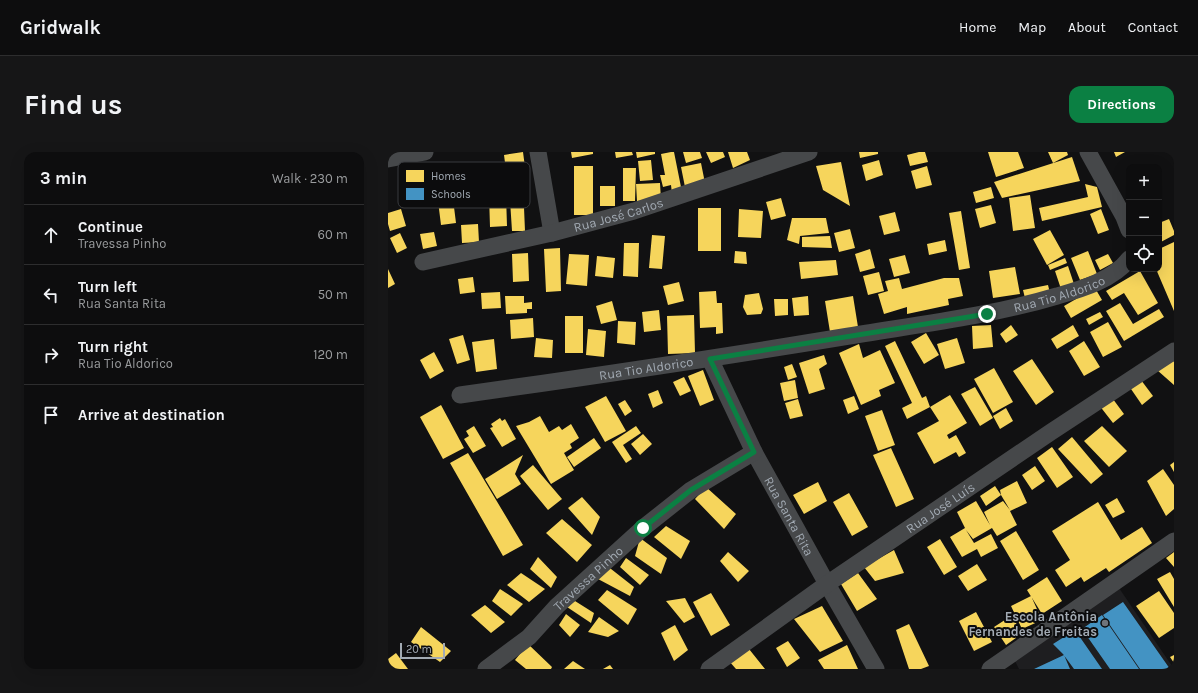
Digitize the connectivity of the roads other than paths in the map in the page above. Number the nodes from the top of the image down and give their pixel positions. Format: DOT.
graph roads {
  1 [pos="425,152"];
  2 [pos="538,152"];
  3 [pos="809,152"];
  4 [pos="1088,152"];
  5 [pos="388,159"];
  6 [pos="1126,222"];
  7 [pos="552,233"];
  8 [pos="423,262"];
  9 [pos="1126,263"];
  10 [pos="1174,350"];
  11 [pos="710,359"];
  12 [pos="460,395"];
  13 [pos="754,452"];
  14 [pos="1174,542"];
  15 [pos="827,584"];
  16 [pos="486,669"];
  17 [pos="709,669"];
  18 [pos="876,669"];
  19 [pos="990,669"];
  1 -- 5 [label="street"];
  2 -- 7 [label="street"];
  3 -- 7 [label="street, Rua José Carlos"];
  4 -- 6 [label="street"];
  7 -- 8 [label="street, Rua José Carlos"];
  9 -- 11 [label="street, Rua Tio Aldorico"];
  10 -- 15 [label="street, Rua José Luís"];
  11 -- 12 [label="street, Rua Tio Aldorico"];
  11 -- 13 [label="street, Rua Santa Rita"];
  13 -- 15 [label="street, Rua Santa Rita"];
  13 -- 16 [label="street, Travessa Pinho"];
  14 -- 19 [label="street"];
  15 -- 17 [label="street, Rua José Luís"];
  15 -- 18 [label="street, Rua Santa Rita"];
}
